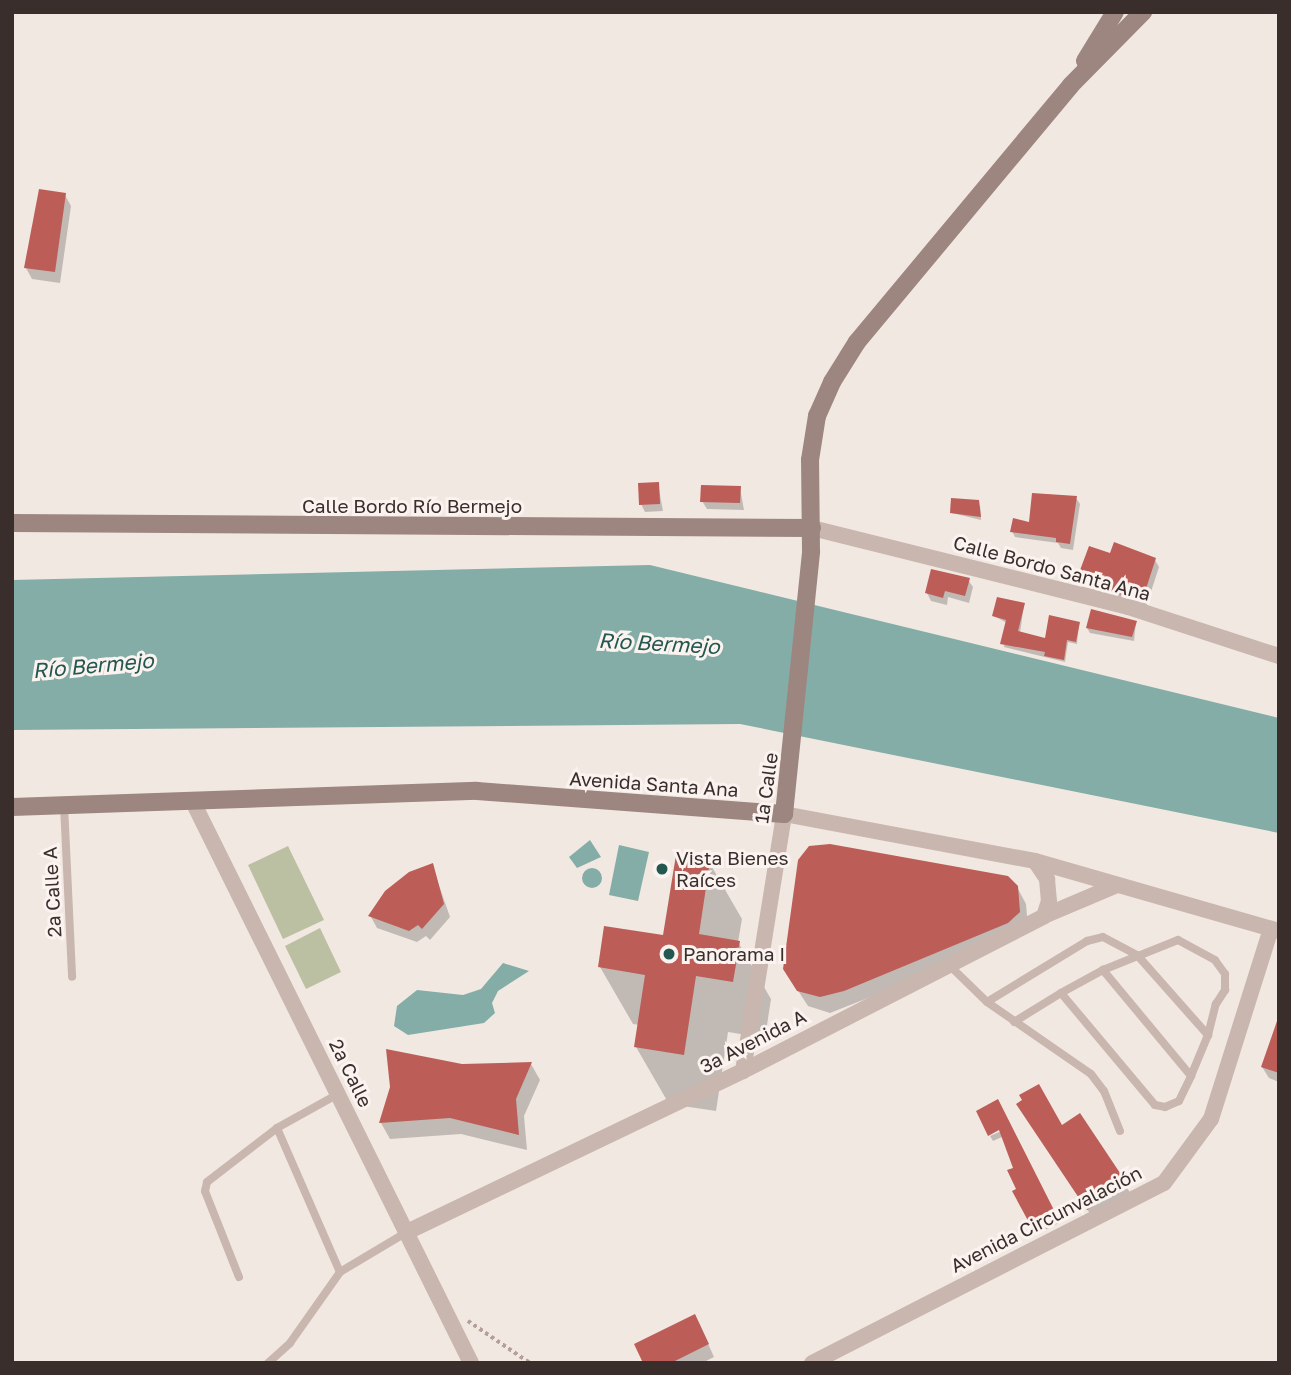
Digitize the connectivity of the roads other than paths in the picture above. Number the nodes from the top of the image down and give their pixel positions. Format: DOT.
graph roads {
  1 [pos="1115,12"];
  2 [pos="1143,12"];
  3 [pos="1071,85"];
  4 [pos="12,523"];
  5 [pos="812,528"];
  6 [pos="1279,656"];
  7 [pos="193,802"];
  8 [pos="64,805"];
  9 [pos="12,807"];
  10 [pos="784,814"];
  11 [pos="1035,861"];
  12 [pos="1117,885"];
  13 [pos="1044,916"];
  14 [pos="1275,930"];
  15 [pos="1139,956"];
  16 [pos="948,964"];
  17 [pos="1103,970"];
  18 [pos="72,977"];
  19 [pos="1061,993"];
  20 [pos="987,1002"];
  21 [pos="1014,1022"];
  22 [pos="1208,1035"];
  23 [pos="743,1071"];
  24 [pos="1191,1076"];
  25 [pos="338,1094"];
  26 [pos="276,1128"];
  27 [pos="1120,1131"];
  28 [pos="407,1232"];
  29 [pos="340,1272"];
  30 [pos="239,1277"];
  31 [pos="268,1363"];
  32 [pos="471,1363"];
  33 [pos="812,1363"];
  1 -- 3 [label="main road"];
  2 -- 3 [label="main road"];
  3 -- 5 [label="main road, 1a Calle"];
  4 -- 5 [label="main road, Calle Bordo Río Bermejo"];
  5 -- 6 [label="street, Calle Bordo Santa Ana"];
  5 -- 10 [label="main road, 1a Calle"];
  7 -- 8 [label="main road, Avenida Santa Ana"];
  7 -- 10 [label="main road, Avenida Santa Ana"];
  7 -- 25 [label="street, 2a Calle"];
  8 -- 9 [label="main road, Avenida Santa Ana"];
  8 -- 18 [label="lane, 2a Calle A"];
  10 -- 11 [label="street, Avenida Santa Ana"];
  10 -- 23 [label="street, 1a Calle"];
  11 -- 12 [label="street, Avenida Santa Ana"];
  11 -- 13 [label="street"];
  12 -- 13 [label="street, 3a Avenida A"];
  12 -- 14 [label="street, Avenida Santa Ana"];
  13 -- 16 [label="street, 3a Avenida A"];
  14 -- 33 [label="street, Avenida Circunvalación"];
  15 -- 17 [label="lane"];
  15 -- 20 [label="lane"];
  15 -- 22 [label="lane"];
  15 -- 22 [label="lane"];
  16 -- 20 [label="lane"];
  16 -- 23 [label="street, 3a Avenida A"];
  17 -- 19 [label="lane"];
  17 -- 24 [label="lane"];
  19 -- 21 [label="lane"];
  19 -- 24 [label="lane"];
  20 -- 21 [label="lane"];
  21 -- 27 [label="lane"];
  22 -- 24 [label="lane"];
  23 -- 28 [label="street, 3a Avenida A"];
  25 -- 26 [label="lane"];
  25 -- 28 [label="street, 2a Calle"];
  26 -- 29 [label="lane"];
  26 -- 30 [label="lane"];
  28 -- 29 [label="lane"];
  28 -- 32 [label="street, 2a Calle"];
  29 -- 31 [label="lane"];
}
